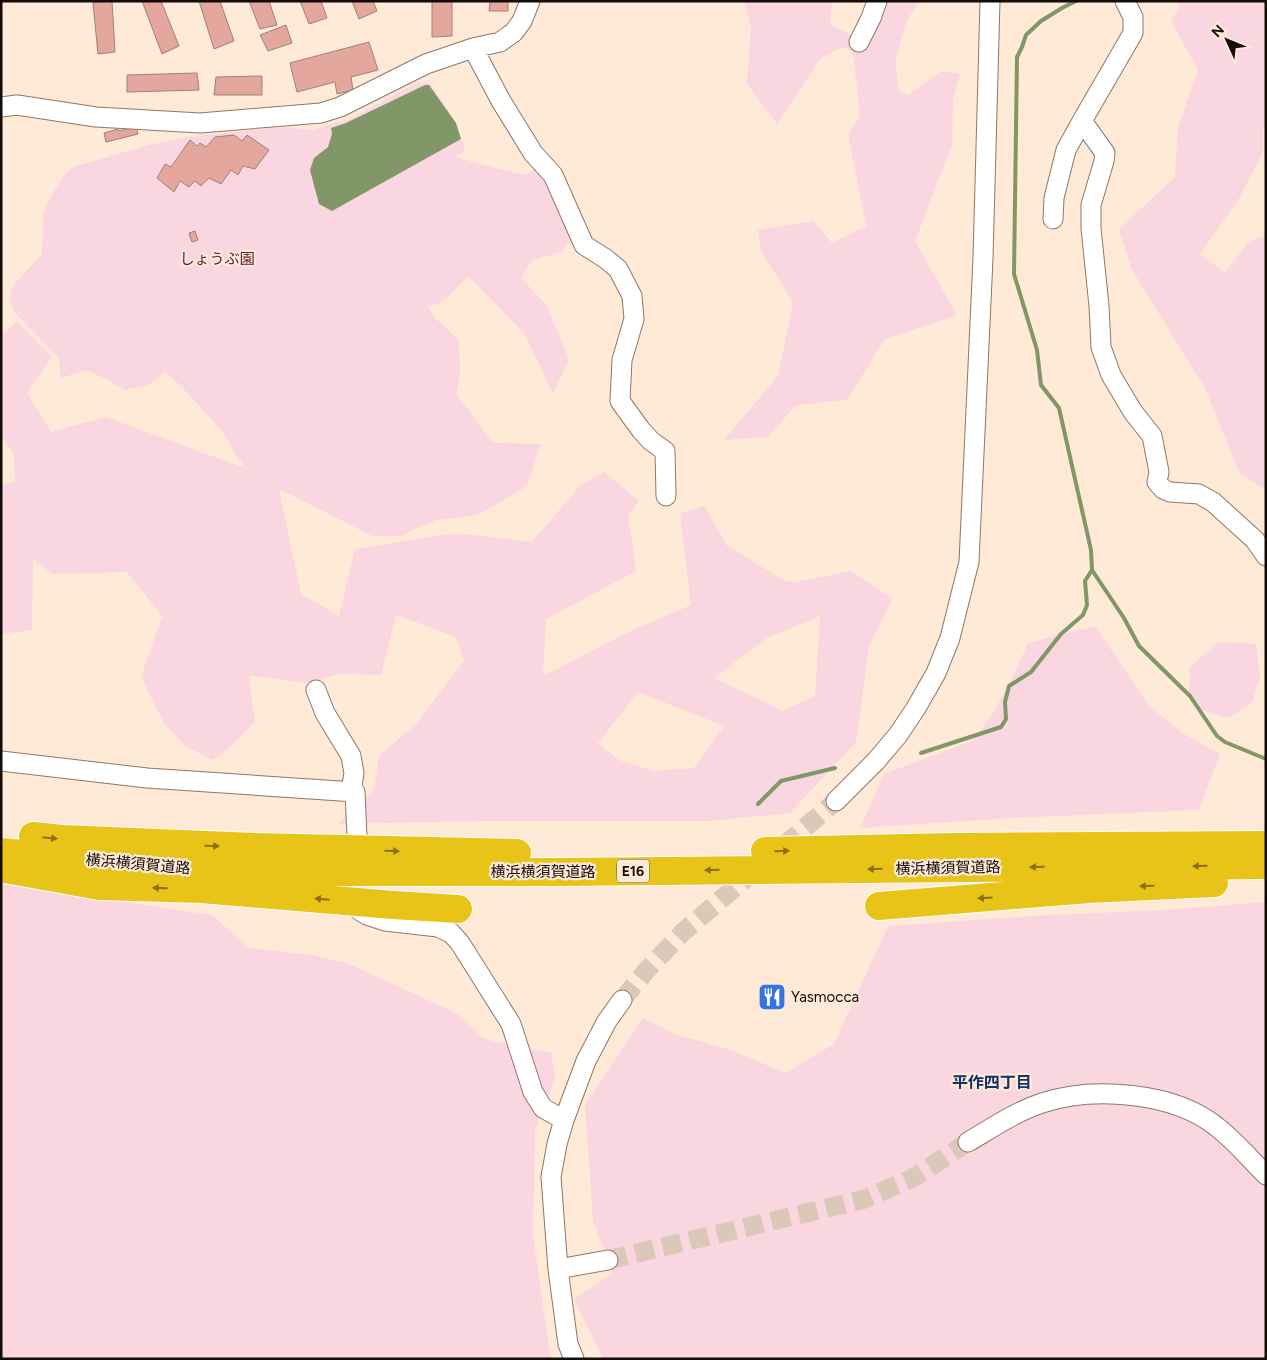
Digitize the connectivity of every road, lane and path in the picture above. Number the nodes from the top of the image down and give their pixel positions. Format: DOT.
graph roads {
  1 [pos="530,1"];
  2 [pos="877,1"];
  3 [pos="990,1"];
  4 [pos="1125,1"];
  5 [pos="859,42"];
  6 [pos="473,48"];
  7 [pos="1,107"];
  8 [pos="1082,121"];
  9 [pos="1053,220"];
  10 [pos="666,496"];
  11 [pos="1266,556"];
  12 [pos="316,690"];
  13 [pos="1,761"];
  14 [pos="351,792"];
  15 [pos="836,801"];
  16 [pos="1266,826"];
  17 [pos="1,833"];
  18 [pos="357,836"];
  19 [pos="1266,845"];
  20 [pos="953,846"];
  21 [pos="1,852"];
  22 [pos="1266,865"];
  23 [pos="1,868"];
  24 [pos="1266,881"];
  25 [pos="879,906"];
  26 [pos="458,909"];
  27 [pos="360,911"];
  28 [pos="622,1000"];
  29 [pos="564,1120"];
  30 [pos="968,1142"];
  31 [pos="1266,1175"];
  32 [pos="608,1260"];
  33 [pos="558,1269"];
  34 [pos="574,1359"];
  1 -- 6 [label="street"];
  2 -- 5 [label="street"];
  3 -- 15 [label="street"];
  4 -- 8 [label="street"];
  6 -- 7 [label="street"];
  6 -- 10 [label="street"];
  8 -- 9 [label="street"];
  8 -- 11 [label="street"];
  12 -- 14 [label="street"];
  13 -- 14 [label="street"];
  14 -- 18 [label="street"];
  16 -- 20 [label="highway"];
  17 -- 20 [label="highway, 横浜横須賀道路 / E16, one-way"];
  19 -- 20 [label="highway, 横浜横須賀道路 / E16"];
  22 -- 21 [label="highway, 横浜横須賀道路 / E16, one-way"];
  26 -- 23 [label="highway, one-way"];
  24 -- 25 [label="highway, one-way"];
  27 -- 29 [label="street"];
  28 -- 29 [label="street"];
  29 -- 33 [label="street"];
  30 -- 31 [label="street"];
  32 -- 33 [label="street"];
  33 -- 34 [label="street"];
}
